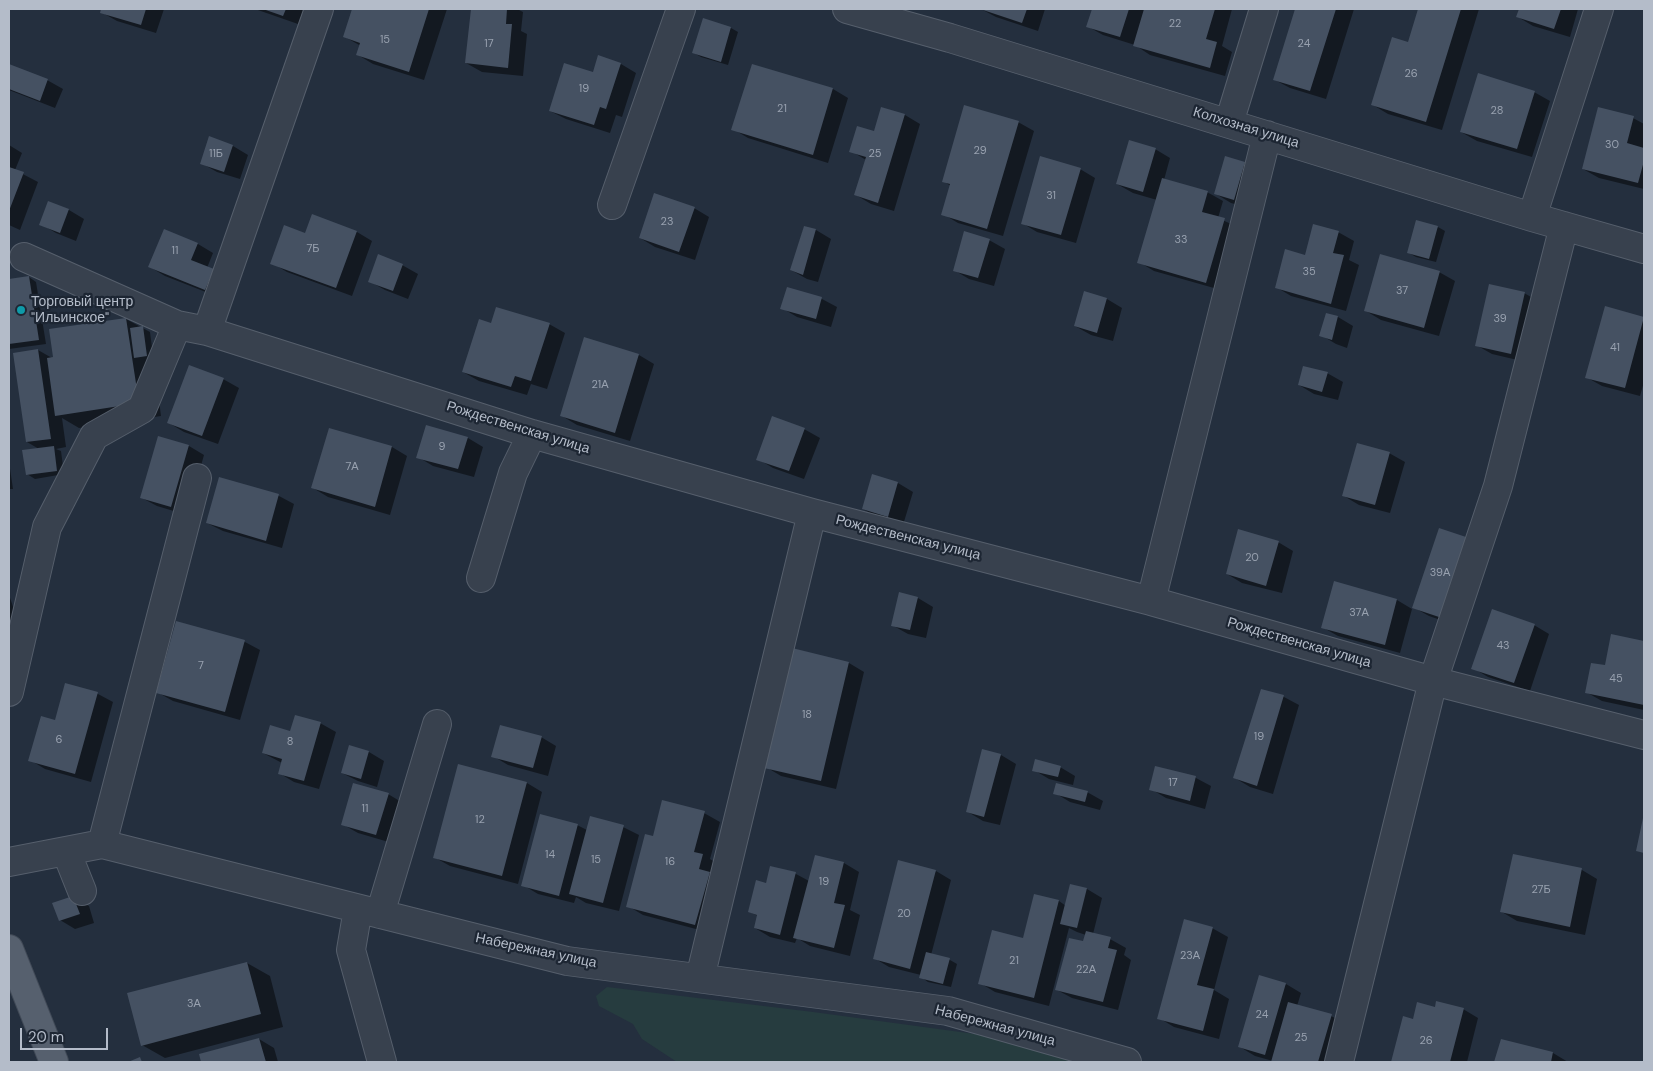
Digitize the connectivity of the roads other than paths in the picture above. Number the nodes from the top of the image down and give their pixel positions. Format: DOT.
graph roads {
  1 [pos="320,9"];
  2 [pos="680,9"];
  3 [pos="847,9"];
  4 [pos="1264,9"];
  5 [pos="1599,9"];
  6 [pos="1229,123"];
  7 [pos="1267,135"];
  8 [pos="612,205"];
  9 [pos="1532,217"];
  10 [pos="1564,226"];
  11 [pos="1644,248"];
  12 [pos="24,257"];
  13 [pos="177,326"];
  14 [pos="207,331"];
  15 [pos="532,434"];
  16 [pos="197,478"];
  17 [pos="812,513"];
  18 [pos="481,578"];
  19 [pos="1151,601"];
  20 [pos="1433,681"];
  21 [pos="9,692"];
  22 [pos="437,724"];
  23 [pos="1644,735"];
  24 [pos="102,844"];
  25 [pos="66,851"];
  26 [pos="9,862"];
  27 [pos="82,891"];
  28 [pos="369,912"];
  29 [pos="9,949"];
  30 [pos="700,978"];
  31 [pos="54,1062"];
  32 [pos="382,1062"];
  33 [pos="1127,1062"];
  34 [pos="1339,1062"];
  1 -- 14 [label="street"];
  2 -- 8 [label="street"];
  3 -- 6 [label="street, Колхозная улица"];
  4 -- 6 [label="street"];
  5 -- 9 [label="street"];
  6 -- 7 [label="street, Колхозная улица"];
  7 -- 9 [label="street, Колхозная улица"];
  7 -- 19 [label="street"];
  9 -- 10 [label="street, Колхозная улица"];
  10 -- 11 [label="street, Колхозная улица"];
  10 -- 20 [label="street"];
  12 -- 13 [label="street, Рождественская улица"];
  13 -- 14 [label="street, Рождественская улица"];
  13 -- 21 [label="street"];
  14 -- 15 [label="street, Рождественская улица"];
  15 -- 17 [label="street, Рождественская улица"];
  15 -- 18 [label="street"];
  16 -- 24 [label="street"];
  17 -- 19 [label="street, Рождественская улица"];
  17 -- 30 [label="street"];
  19 -- 20 [label="street, Рождественская улица"];
  20 -- 23 [label="street, Рождественская улица"];
  20 -- 34 [label="street"];
  22 -- 28 [label="street"];
  24 -- 25 [label="street, Набережная улица"];
  24 -- 28 [label="street, Набережная улица"];
  25 -- 26 [label="street, Набережная улица"];
  25 -- 27 [label="street"];
  28 -- 30 [label="street, Набережная улица"];
  28 -- 32 [label="street"];
  29 -- 31 [label="main road"];
  30 -- 33 [label="street, Набережная улица"];
}
